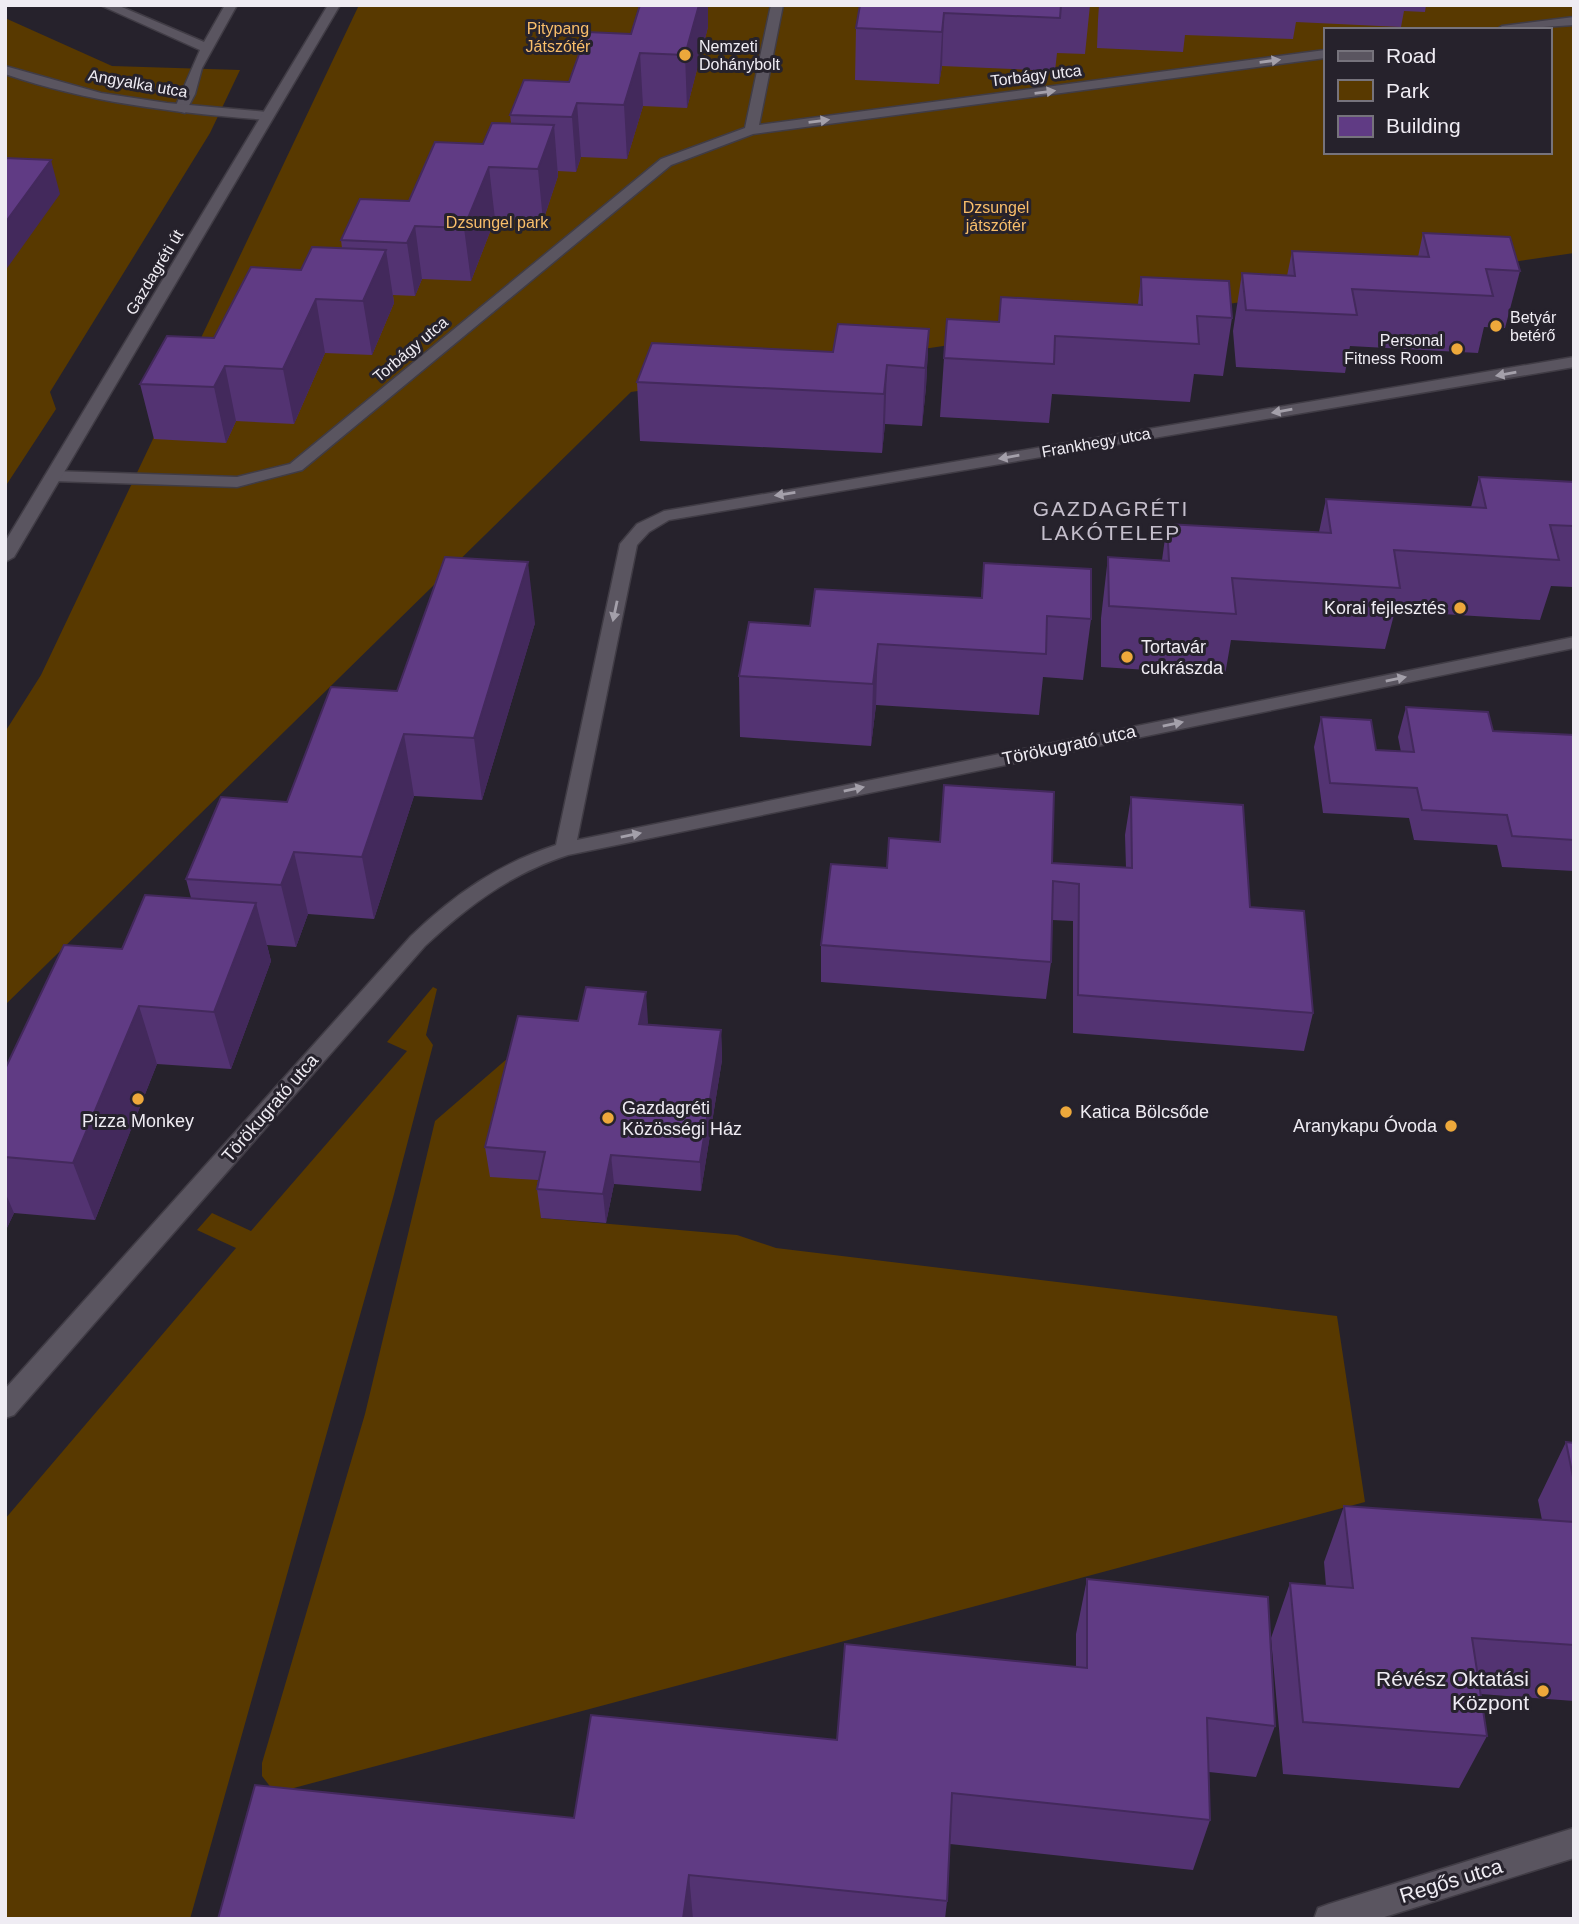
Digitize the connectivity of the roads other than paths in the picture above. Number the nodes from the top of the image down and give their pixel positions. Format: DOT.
graph roads {
  1 [pos="106,5"];
  2 [pos="231,5"];
  3 [pos="334,5"];
  4 [pos="777,5"];
  5 [pos="1574,21"];
  6 [pos="1518,28"];
  7 [pos="207,48"];
  8 [pos="1324,54"];
  9 [pos="5,70"];
  10 [pos="180,110"];
  11 [pos="267,116"];
  12 [pos="751,130"];
  13 [pos="1574,362"];
  14 [pos="53,476"];
  15 [pos="5,557"];
  16 [pos="1574,642"];
  17 [pos="565,849"];
  18 [pos="5,1407"];
  19 [pos="1574,1843"];
  20 [pos="1329,1919"];
  1 -- 7 [label="street"];
  2 -- 7 [label="street"];
  3 -- 11 [label="street, Gazdagréti út"];
  4 -- 12 [label="street"];
  5 -- 6 [label="street"];
  7 -- 10 [label="street"];
  12 -- 8 [label="street, Torbágy utca, one-way"];
  9 -- 10 [label="street, Angyalka utca"];
  10 -- 11 [label="street, Angyalka utca"];
  11 -- 14 [label="street, Gazdagréti út"];
  12 -- 14 [label="street, Torbágy utca"];
  13 -- 17 [label="street, Frankhegy utca, one-way"];
  14 -- 15 [label="street, Gazdagréti út"];
  17 -- 16 [label="street, Törökugrató utca, one-way"];
  17 -- 18 [label="street, Törökugrató utca"];
  19 -- 20 [label="street, Regős utca"];
}
